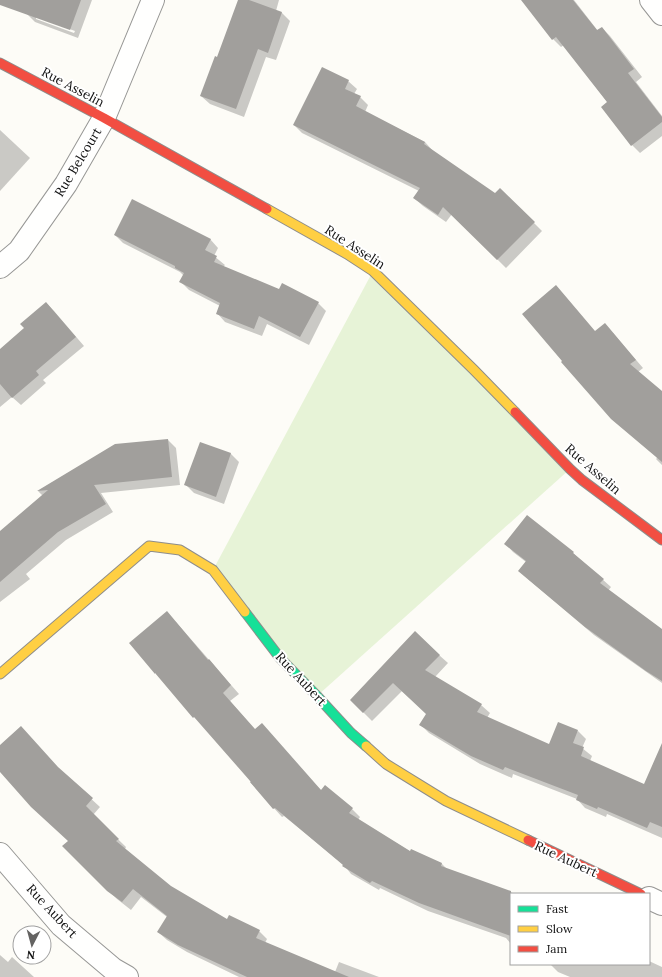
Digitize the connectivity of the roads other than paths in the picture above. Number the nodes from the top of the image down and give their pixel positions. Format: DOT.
graph roads {
  1 [pos="153,0"];
  2 [pos="651,0"];
  3 [pos="662,14"];
  4 [pos="0,63"];
  5 [pos="104,118"];
  6 [pos="0,267"];
  7 [pos="662,540"];
  8 [pos="0,674"];
  9 [pos="0,854"];
  10 [pos="639,893"];
  11 [pos="650,898"];
  12 [pos="662,904"];
  13 [pos="127,977"];
  1 -- 5 [label="street, Rue Belcourt"];
  2 -- 3 [label="street"];
  4 -- 5 [label="street, Rue Asselin"];
  5 -- 6 [label="street, Rue Belcourt"];
  5 -- 7 [label="street, Rue Asselin"];
  8 -- 10 [label="street, Rue Aubert"];
  9 -- 13 [label="street, Rue Aubert"];
  11 -- 12 [label="street"];
}
